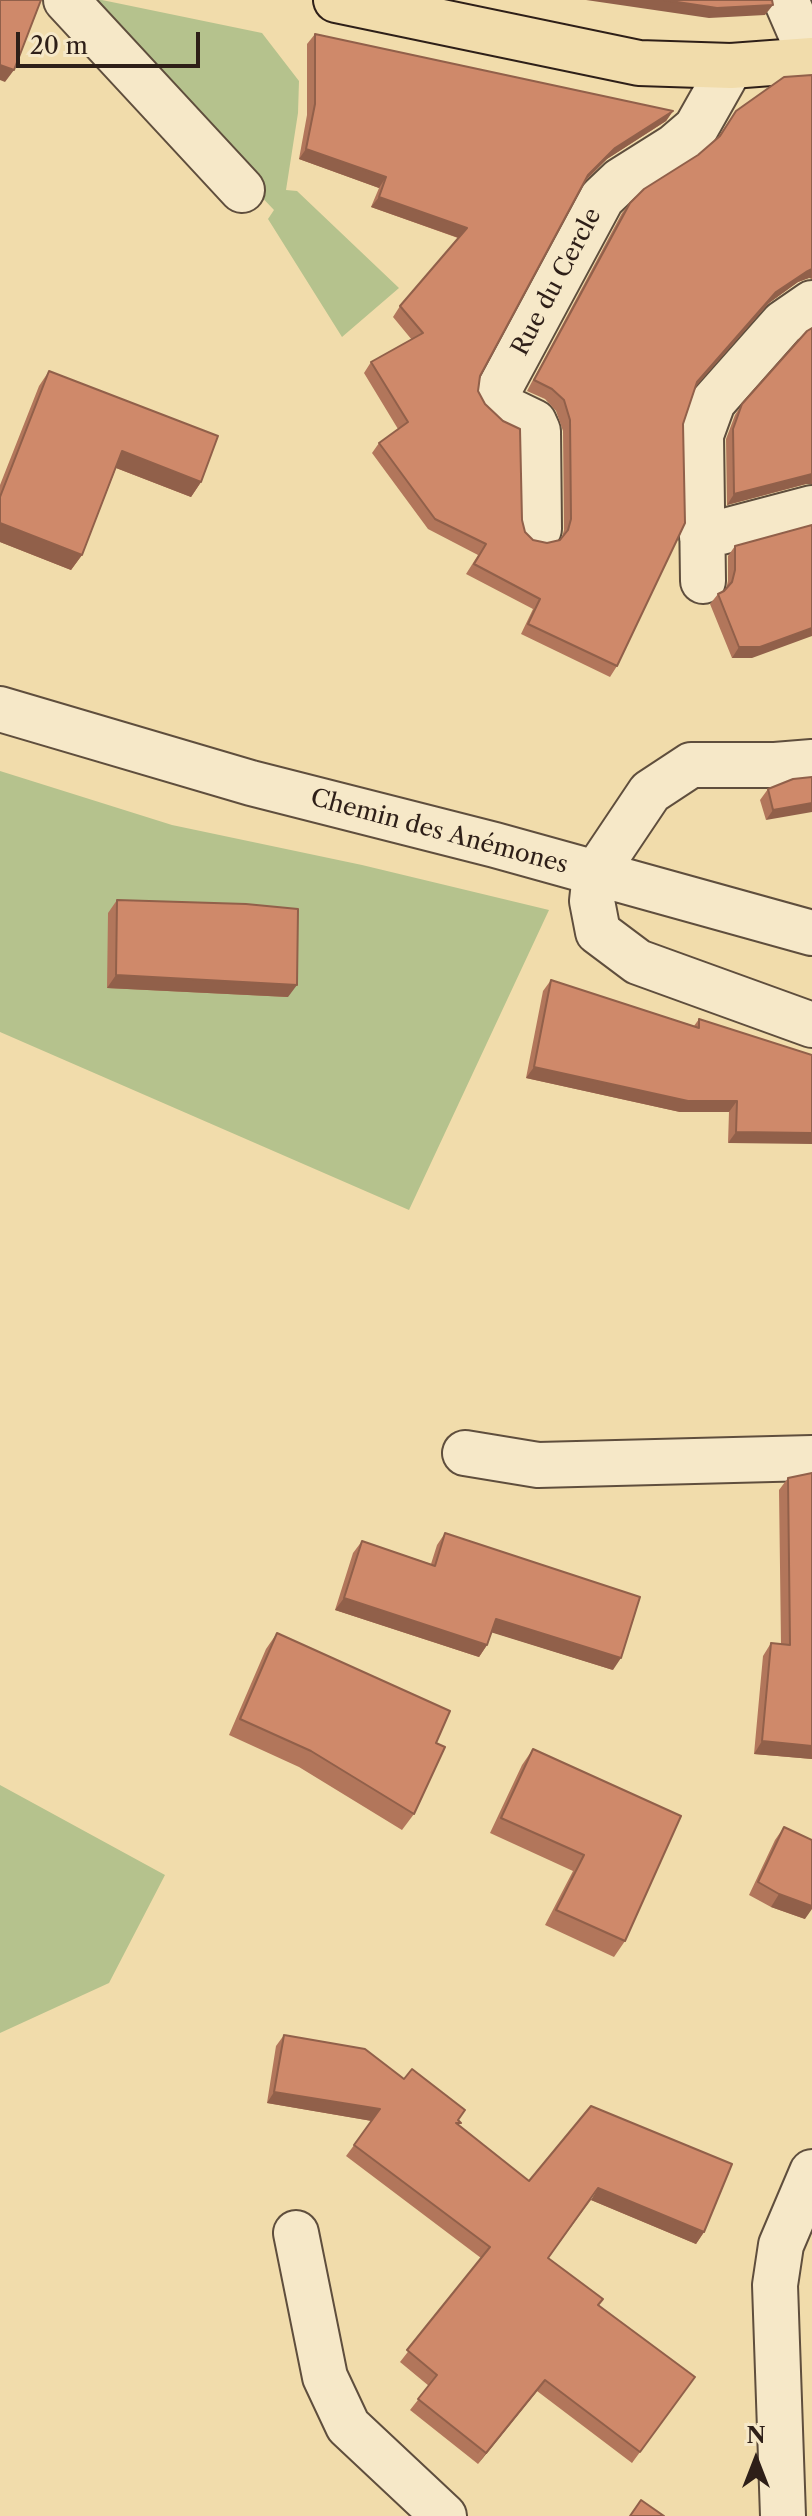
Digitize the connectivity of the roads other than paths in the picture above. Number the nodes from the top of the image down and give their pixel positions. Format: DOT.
graph roads {
  1 [pos="66,0"];
  2 [pos="336,0"];
  3 [pos="786,0"];
  4 [pos="812,60"];
  5 [pos="731,66"];
  6 [pos="242,190"];
  7 [pos="812,303"];
  8 [pos="812,508"];
  9 [pos="539,529"];
  10 [pos="702,537"];
  11 [pos="703,581"];
  12 [pos="0,709"];
  13 [pos="812,762"];
  14 [pos="595,874"];
  15 [pos="812,933"];
  16 [pos="812,1025"];
  17 [pos="465,1453"];
  18 [pos="812,1458"];
  19 [pos="812,2172"];
  20 [pos="296,2233"];
  21 [pos="444,2516"];
  22 [pos="783,2516"];
  1 -- 6 [label="street"];
  2 -- 5 [label="main road"];
  3 -- 4 [label="street"];
  4 -- 5 [label="main road"];
  5 -- 9 [label="street, Rue du Cercle"];
  7 -- 10 [label="street"];
  8 -- 10 [label="street"];
  10 -- 11 [label="street"];
  12 -- 14 [label="street, Chemin des Anémones"];
  13 -- 14 [label="street"];
  14 -- 15 [label="street"];
  14 -- 16 [label="street, Chemin des Anémones"];
  17 -- 18 [label="street"];
  19 -- 22 [label="street"];
  20 -- 21 [label="street"];
}
